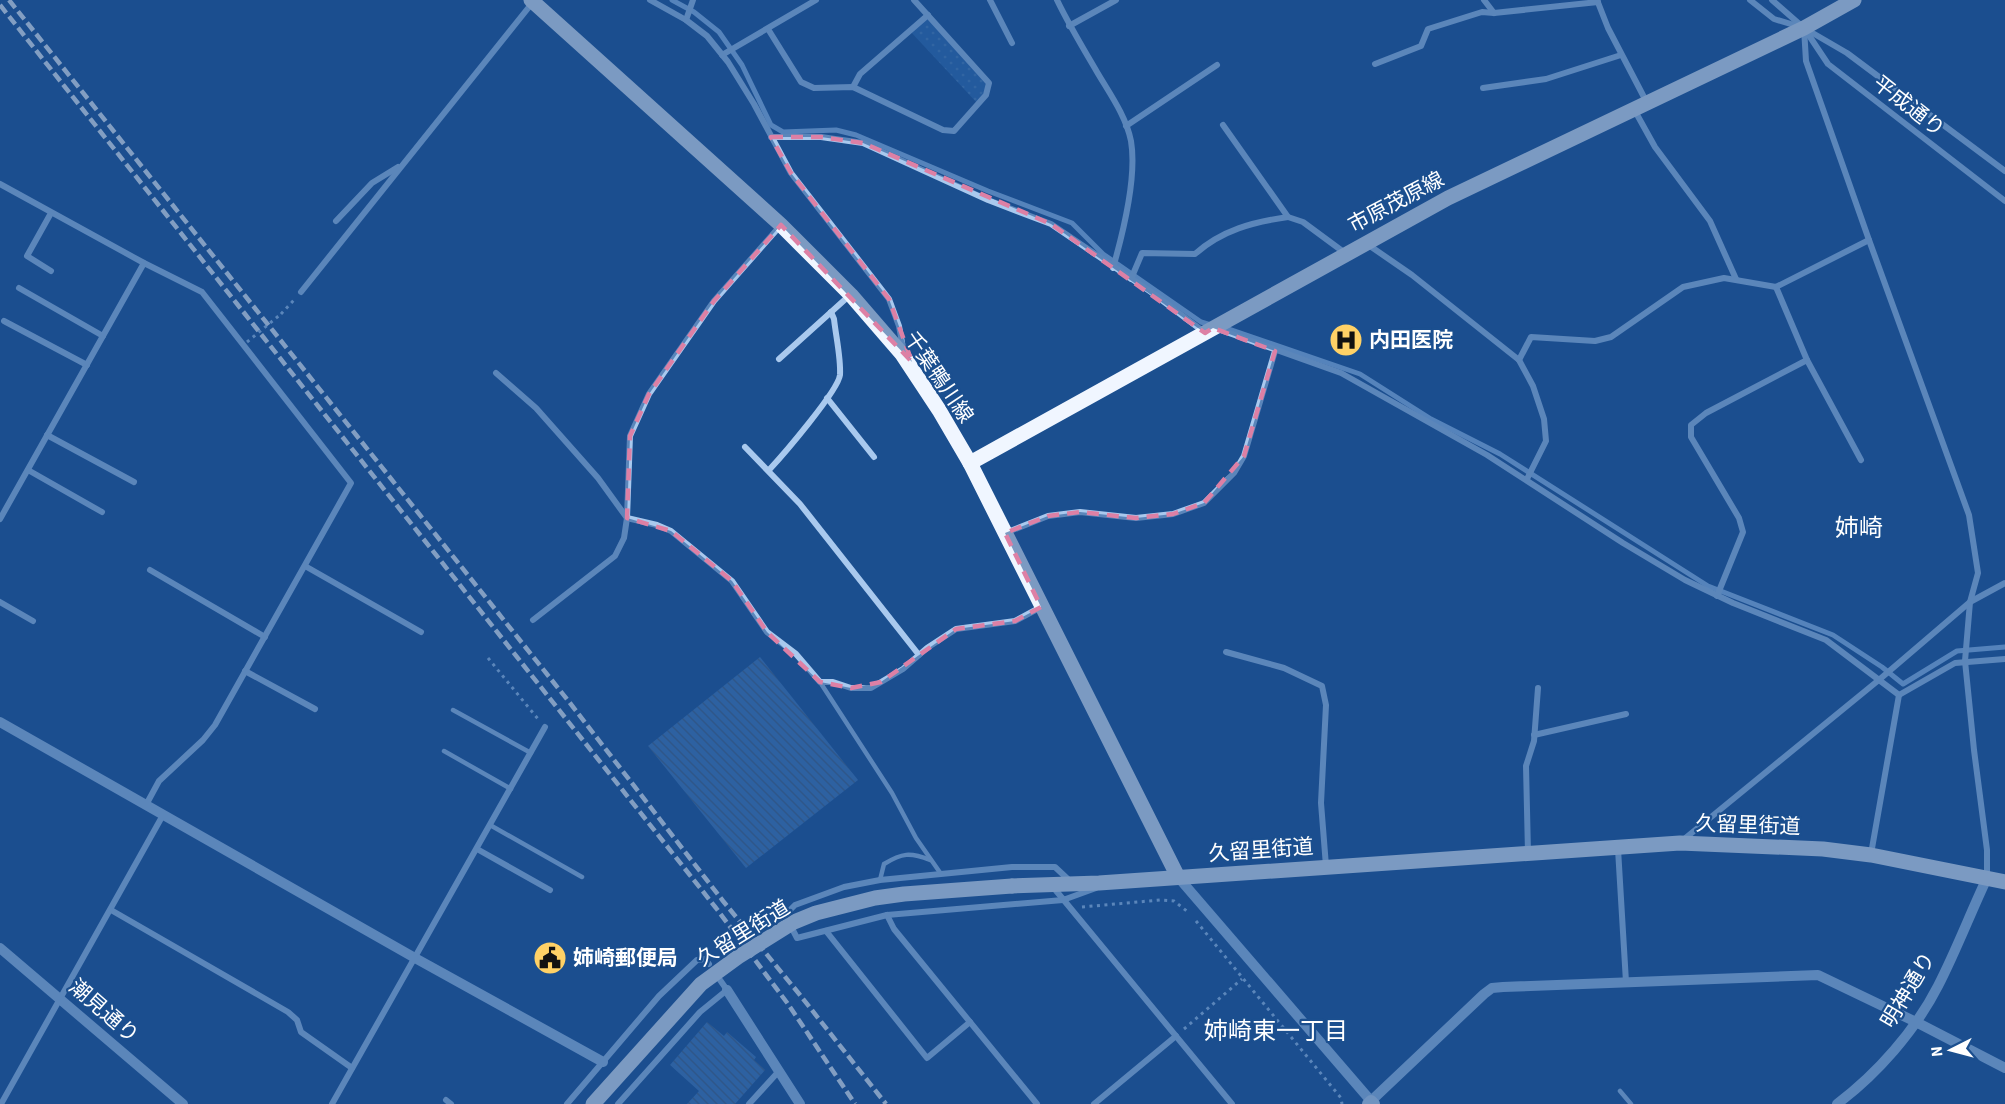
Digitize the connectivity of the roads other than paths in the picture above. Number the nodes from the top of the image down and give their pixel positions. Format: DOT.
graph roads {
  1 [pos="650,0"];
  2 [pos="693,0"];
  3 [pos="816,0"];
  4 [pos="914,0"];
  5 [pos="990,0"];
  6 [pos="1056,0"];
  7 [pos="1116,0"];
  8 [pos="1484,0"];
  9 [pos="1750,0"];
  10 [pos="1772,0"];
  11 [pos="1854,0"];
  12 [pos="532,1"];
  13 [pos="1597,1"];
  14 [pos="1494,13"];
  15 [pos="928,15"];
  16 [pos="686,20"];
  17 [pos="1069,26"];
  18 [pos="768,28"];
  19 [pos="1804,28"];
  20 [pos="1012,43"];
  21 [pos="722,55"];
  22 [pos="1621,55"];
  23 [pos="1375,64"];
  24 [pos="1217,65"];
  25 [pos="853,87"];
  26 [pos="1483,88"];
  27 [pos="1640,104"];
  28 [pos="1223,125"];
  29 [pos="1126,126"];
  30 [pos="771,137"];
  31 [pos="405,163"];
  32 [pos="2004,169"];
  33 [pos="0,184"];
  34 [pos="2005,201"];
  35 [pos="51,213"];
  36 [pos="1288,218"];
  37 [pos="336,221"];
  38 [pos="782,225"];
  39 [pos="1869,240"];
  40 [pos="1365,243"];
  41 [pos="1346,254"];
  42 [pos="144,264"];
  43 [pos="1113,268"];
  44 [pos="51,271"];
  45 [pos="1131,279"];
  46 [pos="1736,279"];
  47 [pos="1776,287"];
  48 [pos="20,288"];
  49 [pos="301,292"];
  50 [pos="851,295"];
  51 [pos="831,312"];
  52 [pos="4,321"];
  53 [pos="1209,330"];
  54 [pos="103,336"];
  55 [pos="1275,351"];
  56 [pos="902,354"];
  57 [pos="779,359"];
  58 [pos="1519,360"];
  59 [pos="1808,360"];
  60 [pos="87,365"];
  61 [pos="496,373"];
  62 [pos="827,398"];
  63 [pos="47,435"];
  64 [pos="746,447"];
  65 [pos="874,458"];
  66 [pos="1861,460"];
  67 [pos="970,464"];
  68 [pos="28,470"];
  69 [pos="770,470"];
  70 [pos="1527,479"];
  71 [pos="134,482"];
  72 [pos="102,512"];
  73 [pos="627,518"];
  74 [pos="0,519"];
  75 [pos="1005,533"];
  76 [pos="305,566"];
  77 [pos="150,570"];
  78 [pos="2005,583"];
  79 [pos="1717,596"];
  80 [pos="0,602"];
  81 [pos="1970,602"];
  82 [pos="1041,607"];
  83 [pos="533,620"];
  84 [pos="33,621"];
  85 [pos="421,632"];
  86 [pos="265,637"];
  87 [pos="1226,652"];
  88 [pos="919,656"];
  89 [pos="2005,659"];
  90 [pos="1965,661"];
  91 [pos="246,671"];
  92 [pos="1880,679"];
  93 [pos="820,682"];
  94 [pos="1538,688"];
  95 [pos="1899,695"];
  96 [pos="315,709"];
  97 [pos="453,710"];
  98 [pos="1626,714"];
  99 [pos="0,722"];
  100 [pos="545,727"];
  101 [pos="1534,735"];
  102 [pos="444,751"];
  103 [pos="531,753"];
  104 [pos="511,789"];
  105 [pos="146,805"];
  106 [pos="163,815"];
  107 [pos="490,825"];
  108 [pos="1680,843"];
  109 [pos="1618,848"];
  110 [pos="477,849"];
  111 [pos="1528,854"];
  112 [pos="1871,855"];
  113 [pos="932,861"];
  114 [pos="1326,867"];
  115 [pos="942,874"];
  116 [pos="582,877"];
  117 [pos="1178,877"];
  118 [pos="1987,878"];
  119 [pos="880,880"];
  120 [pos="1115,882"];
  121 [pos="2005,882"];
  122 [pos="1073,884"];
  123 [pos="1051,885"];
  124 [pos="550,890"];
  125 [pos="1063,900"];
  126 [pos="111,910"];
  127 [pos="887,915"];
  128 [pos="826,932"];
  129 [pos="0,948"];
  130 [pos="415,958"];
  131 [pos="709,964"];
  132 [pos="720,980"];
  133 [pos="1626,982"];
  134 [pos="727,990"];
  135 [pos="61,999"];
  136 [pos="970,1022"];
  137 [pos="1916,1022"];
  138 [pos="1176,1036"];
  139 [pos="603,1062"];
  140 [pos="352,1068"];
  141 [pos="2005,1068"];
  142 [pos="779,1071"];
  143 [pos="1620,1091"];
  144 [pos="1843,1102"];
  145 [pos="1371,1103"];
  146 [pos="1,1104"];
  147 [pos="183,1104"];
  148 [pos="332,1104"];
  149 [pos="567,1104"];
  150 [pos="593,1104"];
  151 [pos="618,1104"];
  152 [pos="749,1104"];
  153 [pos="801,1104"];
  154 [pos="1037,1104"];
  155 [pos="1094,1104"];
  156 [pos="1232,1104"];
  157 [pos="1630,1104"];
  1 -- 16 [label="street"];
  2 -- 16 [label="street"];
  3 -- 18 [label="street"];
  4 -- 15 [label="street"];
  5 -- 20 [label="street"];
  6 -- 17 [label="street"];
  7 -- 17 [label="street"];
  8 -- 14 [label="street"];
  9 -- 19 [label="street, 平成通り"];
  10 -- 19 [label="street, 平成通り"];
  11 -- 19 [label="main road, 市原茂原線"];
  12 -- 31 [label="street"];
  12 -- 38 [label="main road, 千葉鴨川線"];
  13 -- 14 [label="street"];
  13 -- 22 [label="street"];
  14 -- 23 [label="street"];
  15 -- 25 [label="street"];
  15 -- 25 [label="street"];
  16 -- 21 [label="street"];
  17 -- 29 [label="street"];
  18 -- 21 [label="street"];
  18 -- 25 [label="street"];
  19 -- 27 [label="main road, 市原茂原線"];
  19 -- 32 [label="street, 平成通り"];
  19 -- 34 [label="street, 平成通り"];
  19 -- 39 [label="street"];
  21 -- 30 [label="street"];
  22 -- 26 [label="street"];
  22 -- 27 [label="street"];
  24 -- 29 [label="street"];
  27 -- 40 [label="main road, 市原茂原線"];
  27 -- 46 [label="street"];
  28 -- 36 [label="street"];
  29 -- 43 [label="street"];
  30 -- 43 [label="street"];
  30 -- 56 [label="street"];
  31 -- 37 [label="street"];
  31 -- 49 [label="street"];
  33 -- 35 [label="street"];
  35 -- 42 [label="street"];
  35 -- 44 [label="street"];
  36 -- 41 [label="street"];
  36 -- 45 [label="street"];
  38 -- 50 [label="main road, 千葉鴨川線"];
  38 -- 73 [label="street"];
  39 -- 47 [label="street"];
  39 -- 81 [label="street"];
  40 -- 41 [label="main road, 市原茂原線"];
  40 -- 58 [label="street"];
  41 -- 53 [label="main road, 市原茂原線"];
  42 -- 54 [label="street"];
  42 -- 76 [label="street"];
  43 -- 45 [label="street"];
  45 -- 53 [label="street"];
  46 -- 47 [label="street"];
  46 -- 58 [label="street"];
  47 -- 59 [label="street"];
  48 -- 54 [label="street"];
  50 -- 51 [label="street"];
  50 -- 56 [label="main road, 千葉鴨川線"];
  51 -- 57 [label="street"];
  51 -- 62 [label="street"];
  52 -- 60 [label="street"];
  53 -- 55 [label="street"];
  53 -- 67 [label="main road, 市原茂原線"];
  54 -- 60 [label="street"];
  55 -- 70 [label="street"];
  55 -- 75 [label="street"];
  56 -- 67 [label="main road, 千葉鴨川線"];
  58 -- 70 [label="street"];
  59 -- 66 [label="street"];
  59 -- 79 [label="street"];
  60 -- 63 [label="street"];
  61 -- 73 [label="street"];
  62 -- 65 [label="street"];
  62 -- 69 [label="street"];
  63 -- 68 [label="street"];
  63 -- 71 [label="street"];
  64 -- 69 [label="street"];
  67 -- 75 [label="main road, 千葉鴨川線"];
  68 -- 72 [label="street"];
  68 -- 74 [label="street"];
  69 -- 88 [label="street"];
  70 -- 79 [label="street"];
  73 -- 83 [label="street"];
  73 -- 93 [label="street"];
  75 -- 82 [label="main road, 千葉鴨川線"];
  76 -- 85 [label="street"];
  76 -- 86 [label="street"];
  77 -- 86 [label="street"];
  78 -- 81 [label="street"];
  79 -- 92 [label="street"];
  80 -- 84 [label="street"];
  81 -- 90 [label="street"];
  81 -- 92 [label="street"];
  82 -- 88 [label="street"];
  82 -- 117 [label="main road, 千葉鴨川線"];
  86 -- 91 [label="street"];
  87 -- 114 [label="street"];
  88 -- 93 [label="street"];
  89 -- 90 [label="street"];
  90 -- 95 [label="street"];
  90 -- 118 [label="street"];
  91 -- 96 [label="street"];
  91 -- 105 [label="street"];
  92 -- 95 [label="street"];
  92 -- 108 [label="street"];
  93 -- 113 [label="lane"];
  94 -- 101 [label="street"];
  95 -- 112 [label="street"];
  97 -- 103 [label="lane"];
  98 -- 101 [label="street"];
  99 -- 105 [label="street"];
  100 -- 103 [label="street"];
  101 -- 111 [label="street"];
  102 -- 104 [label="lane"];
  103 -- 104 [label="street"];
  104 -- 107 [label="street"];
  105 -- 106 [label="street"];
  106 -- 126 [label="street"];
  106 -- 130 [label="street"];
  107 -- 110 [label="street"];
  107 -- 116 [label="lane"];
  108 -- 109 [label="main road, 久留里街道"];
  108 -- 112 [label="main road, 久留里街道"];
  109 -- 111 [label="main road, 久留里街道"];
  109 -- 133 [label="street"];
  110 -- 124 [label="street"];
  110 -- 130 [label="street"];
  111 -- 114 [label="main road, 久留里街道"];
  112 -- 118 [label="main road, 久留里街道"];
  113 -- 115 [label="lane"];
  113 -- 119 [label="lane"];
  114 -- 117 [label="main road, 久留里街道"];
  115 -- 119 [label="street"];
  115 -- 122 [label="street"];
  117 -- 120 [label="main road, 久留里街道"];
  117 -- 145 [label="street"];
  118 -- 121 [label="main road, 久留里街道"];
  118 -- 137 [label="street, 明神通り"];
  119 -- 128 [label="street"];
  120 -- 122 [label="main road, 久留里街道"];
  120 -- 125 [label="street"];
  122 -- 123 [label="main road, 久留里街道"];
  123 -- 125 [label="street"];
  123 -- 150 [label="main road, 久留里街道, bridge"];
  125 -- 127 [label="street"];
  125 -- 138 [label="street"];
  126 -- 135 [label="street"];
  126 -- 140 [label="street"];
  127 -- 128 [label="street"];
  127 -- 136 [label="street"];
  128 -- 136 [label="street"];
  129 -- 135 [label="street, 潮見通り"];
  130 -- 139 [label="street"];
  130 -- 140 [label="street"];
  131 -- 139 [label="street"];
  132 -- 134 [label="street"];
  133 -- 137 [label="street"];
  133 -- 145 [label="street"];
  134 -- 142 [label="street"];
  134 -- 151 [label="street"];
  135 -- 146 [label="street"];
  135 -- 147 [label="street, 潮見通り"];
  136 -- 154 [label="street"];
  137 -- 141 [label="street"];
  137 -- 144 [label="street, 明神通り"];
  138 -- 155 [label="street"];
  138 -- 156 [label="street"];
  139 -- 149 [label="street"];
  140 -- 148 [label="street"];
  142 -- 152 [label="street"];
  142 -- 153 [label="street"];
  143 -- 157 [label="lane"];
}
